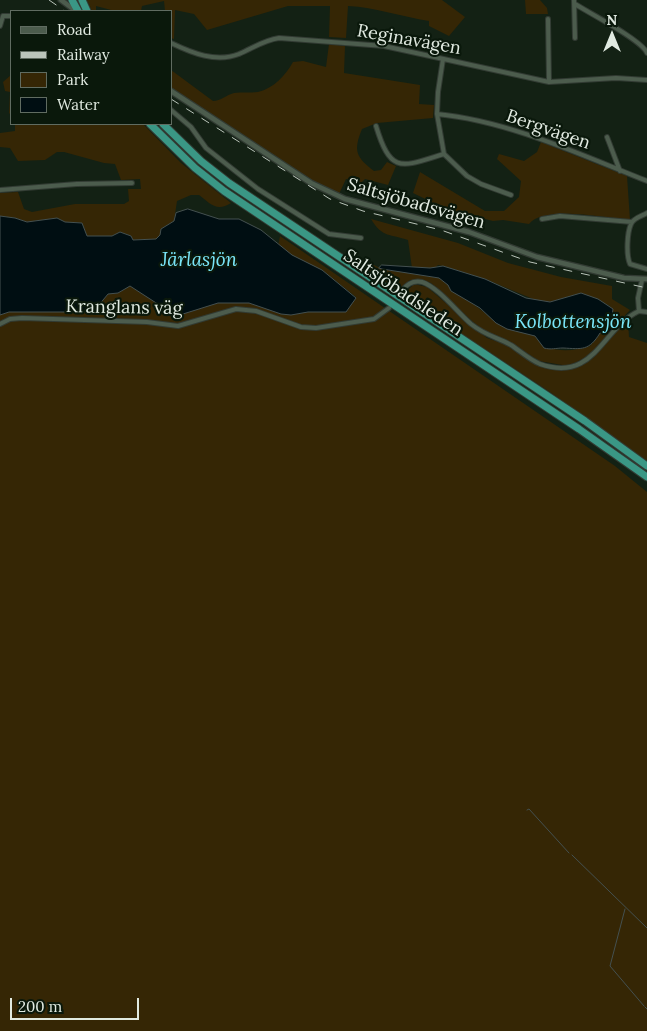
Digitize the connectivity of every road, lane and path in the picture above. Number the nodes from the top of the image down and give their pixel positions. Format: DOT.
graph roads {
  1 [pos="61,0"];
  2 [pos="82,0"];
  3 [pos="574,2"];
  4 [pos="76,10"];
  5 [pos="87,10"];
  6 [pos="1,14"];
  7 [pos="548,19"];
  8 [pos="0,26"];
  9 [pos="575,38"];
  10 [pos="172,43"];
  11 [pos="646,46"];
  12 [pos="647,53"];
  13 [pos="443,59"];
  14 [pos="647,80"];
  15 [pos="549,82"];
  16 [pos="172,92"];
  17 [pos="172,111"];
  18 [pos="438,114"];
  19 [pos="151,125"];
  20 [pos="165,125"];
  21 [pos="376,126"];
  22 [pos="607,137"];
  23 [pos="444,154"];
  24 [pos="620,171"];
  25 [pos="647,181"];
  26 [pos="132,183"];
  27 [pos="0,190"];
  28 [pos="512,195"];
  29 [pos="647,213"];
  30 [pos="542,219"];
  31 [pos="632,222"];
  32 [pos="361,238"];
  33 [pos="647,269"];
  34 [pos="644,279"];
  35 [pos="400,293"];
  36 [pos="389,308"];
  37 [pos="639,311"];
  38 [pos="647,312"];
  39 [pos="0,324"];
  40 [pos="647,466"];
  41 [pos="647,477"];
  1 -- 4 [label="street"];
  2 -- 5 [label="highway"];
  3 -- 9 [label="street"];
  3 -- 11 [label="street"];
  6 -- 8 [label="street"];
  7 -- 15 [label="street"];
  10 -- 13 [label="street, Reginavägen"];
  11 -- 12 [label="street"];
  13 -- 15 [label="street, Reginavägen"];
  13 -- 18 [label="street"];
  14 -- 15 [label="street, Reginavägen"];
  16 -- 34 [label="street, Saltsjöbadsvägen"];
  17 -- 32 [label="street"];
  18 -- 23 [label="street"];
  18 -- 24 [label="street, Bergvägen"];
  19 -- 41 [label="highway, Saltsjöbadsleden"];
  20 -- 40 [label="highway, Saltsjöbadsleden"];
  21 -- 23 [label="street"];
  22 -- 24 [label="street"];
  23 -- 28 [label="street"];
  24 -- 25 [label="street, Bergvägen"];
  26 -- 27 [label="street"];
  29 -- 31 [label="street"];
  30 -- 31 [label="street"];
  31 -- 33 [label="street"];
  34 -- 37 [label="street"];
  35 -- 37 [label="street"];
  36 -- 39 [label="street, Kranglans väg"];
  37 -- 38 [label="street"];
}
